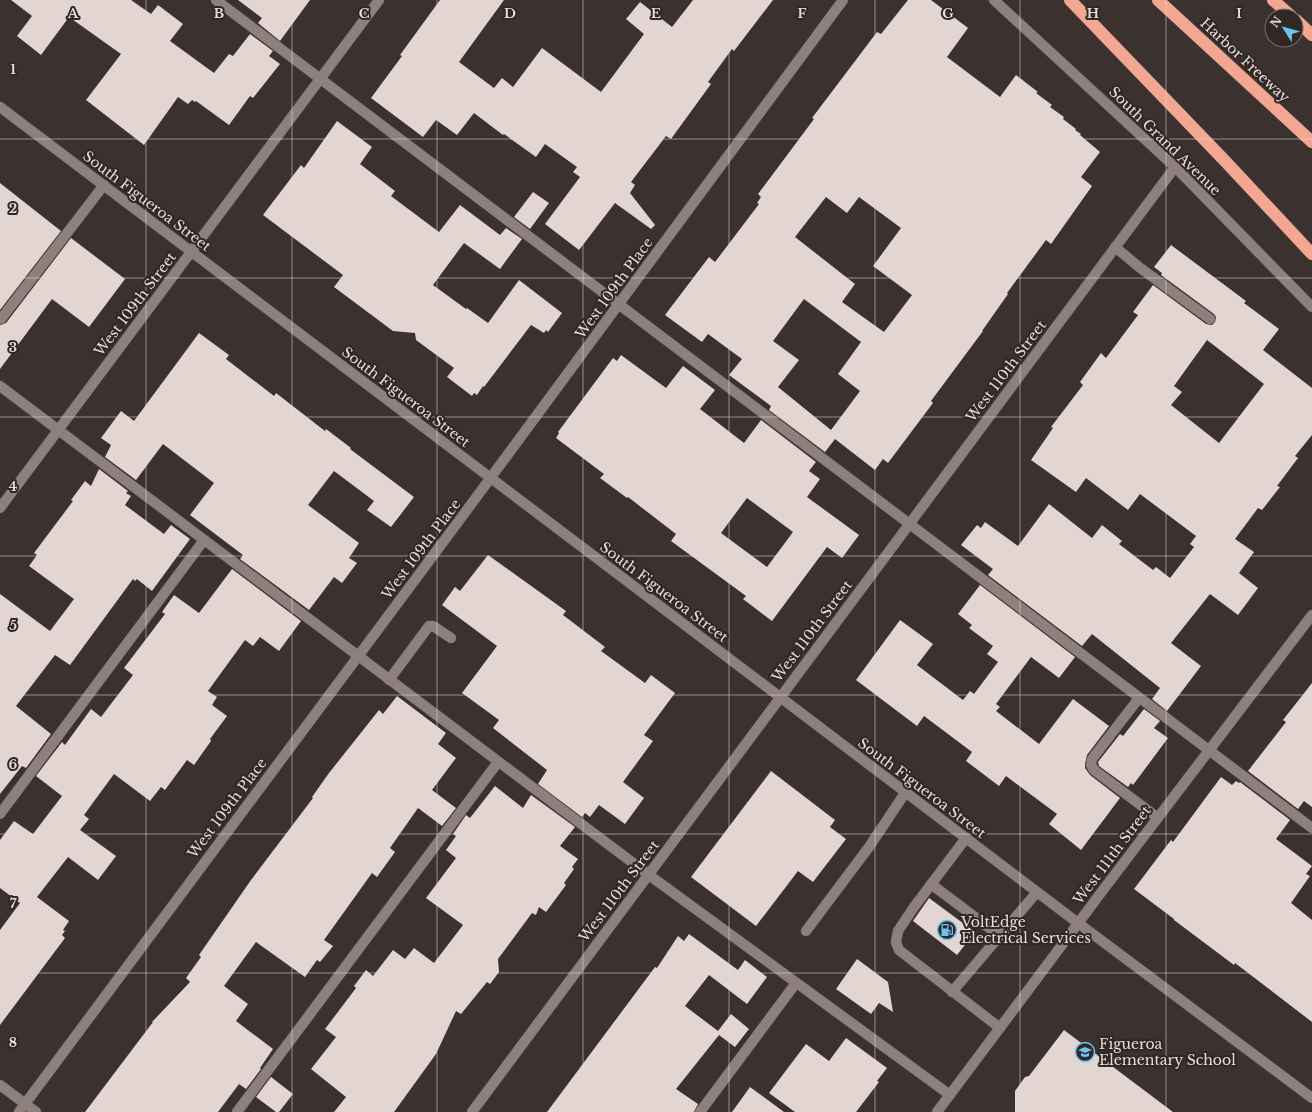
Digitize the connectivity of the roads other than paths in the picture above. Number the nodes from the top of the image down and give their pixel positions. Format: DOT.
graph roads {
  1 [pos="216,0"];
  2 [pos="379,0"];
  3 [pos="843,0"];
  4 [pos="994,0"];
  5 [pos="1070,0"];
  6 [pos="1158,0"];
  7 [pos="1273,0"];
  8 [pos="1282,8"];
  9 [pos="1304,28"];
  10 [pos="1312,35"];
  11 [pos="321,78"];
  12 [pos="0,108"];
  13 [pos="1312,142"];
  14 [pos="1175,167"];
  15 [pos="104,185"];
  16 [pos="1115,247"];
  17 [pos="192,252"];
  18 [pos="1312,254"];
  19 [pos="619,304"];
  20 [pos="1312,307"];
  21 [pos="1,319"];
  22 [pos="1210,319"];
  23 [pos="0,386"];
  24 [pos="58,430"];
  25 [pos="491,478"];
  26 [pos="0,508"];
  27 [pos="909,524"];
  28 [pos="204,540"];
  29 [pos="1312,616"];
  30 [pos="451,638"];
  31 [pos="358,656"];
  32 [pos="389,680"];
  33 [pos="780,697"];
  34 [pos="1139,698"];
  35 [pos="1209,751"];
  36 [pos="498,762"];
  37 [pos="906,793"];
  38 [pos="0,814"];
  39 [pos="1158,818"];
  40 [pos="1312,828"];
  41 [pos="966,838"];
  42 [pos="649,874"];
  43 [pos="931,884"];
  44 [pos="1037,892"];
  45 [pos="1078,923"];
  46 [pos="806,931"];
  47 [pos="1000,936"];
  48 [pos="796,982"];
  49 [pos="952,992"];
  50 [pos="1000,1028"];
  51 [pos="0,1085"];
  52 [pos="950,1095"];
  53 [pos="1312,1098"];
  54 [pos="22,1108"];
  55 [pos="36,1112"];
  56 [pos="237,1112"];
  57 [pos="472,1112"];
  58 [pos="700,1112"];
  59 [pos="937,1112"];
  1 -- 11 [label="street"];
  2 -- 11 [label="street, West 109th Street"];
  3 -- 19 [label="street, West 109th Place"];
  4 -- 14 [label="street, South Grand Avenue"];
  5 -- 18 [label="highway"];
  6 -- 13 [label="highway, Harbor Freeway"];
  7 -- 8 [label="highway"];
  9 -- 10 [label="highway"];
  11 -- 17 [label="street, West 109th Street"];
  11 -- 19 [label="street"];
  12 -- 15 [label="street, South Figueroa Street"];
  14 -- 16 [label="street, West 110th Street"];
  14 -- 20 [label="street, South Grand Avenue"];
  15 -- 17 [label="street, South Figueroa Street"];
  15 -- 21 [label="street"];
  16 -- 22 [label="street"];
  16 -- 27 [label="street, West 110th Street"];
  17 -- 24 [label="street, West 109th Street"];
  17 -- 25 [label="street, South Figueroa Street"];
  19 -- 25 [label="street, West 109th Place"];
  19 -- 27 [label="street"];
  23 -- 24 [label="street"];
  24 -- 26 [label="street, West 109th Street"];
  24 -- 28 [label="street"];
  25 -- 31 [label="street, West 109th Place"];
  25 -- 33 [label="street, South Figueroa Street"];
  27 -- 33 [label="street, West 110th Street"];
  27 -- 34 [label="street"];
  28 -- 31 [label="street"];
  28 -- 38 [label="street"];
  29 -- 35 [label="street, West 111th Street"];
  30 -- 32 [label="street"];
  31 -- 32 [label="street"];
  31 -- 54 [label="street, West 109th Place"];
  32 -- 36 [label="street"];
  33 -- 37 [label="street, South Figueroa Street"];
  33 -- 42 [label="street, West 110th Street"];
  34 -- 35 [label="street"];
  34 -- 39 [label="street"];
  35 -- 39 [label="street, West 111th Street"];
  35 -- 40 [label="street"];
  36 -- 42 [label="street"];
  36 -- 56 [label="street"];
  37 -- 41 [label="street, South Figueroa Street"];
  37 -- 46 [label="street"];
  39 -- 45 [label="street, West 111th Street"];
  41 -- 43 [label="street"];
  41 -- 44 [label="street, South Figueroa Street"];
  42 -- 48 [label="street"];
  42 -- 57 [label="street, West 110th Street"];
  43 -- 47 [label="street"];
  43 -- 49 [label="street"];
  44 -- 45 [label="street, South Figueroa Street"];
  44 -- 47 [label="street"];
  45 -- 50 [label="street, West 111th Street"];
  45 -- 53 [label="street, South Figueroa Street"];
  47 -- 49 [label="street"];
  48 -- 52 [label="street"];
  48 -- 58 [label="street"];
  49 -- 50 [label="street"];
  50 -- 52 [label="street, West 111th Street"];
  51 -- 54 [label="street"];
  52 -- 59 [label="street, West 111th Street"];
  54 -- 55 [label="street"];
}
